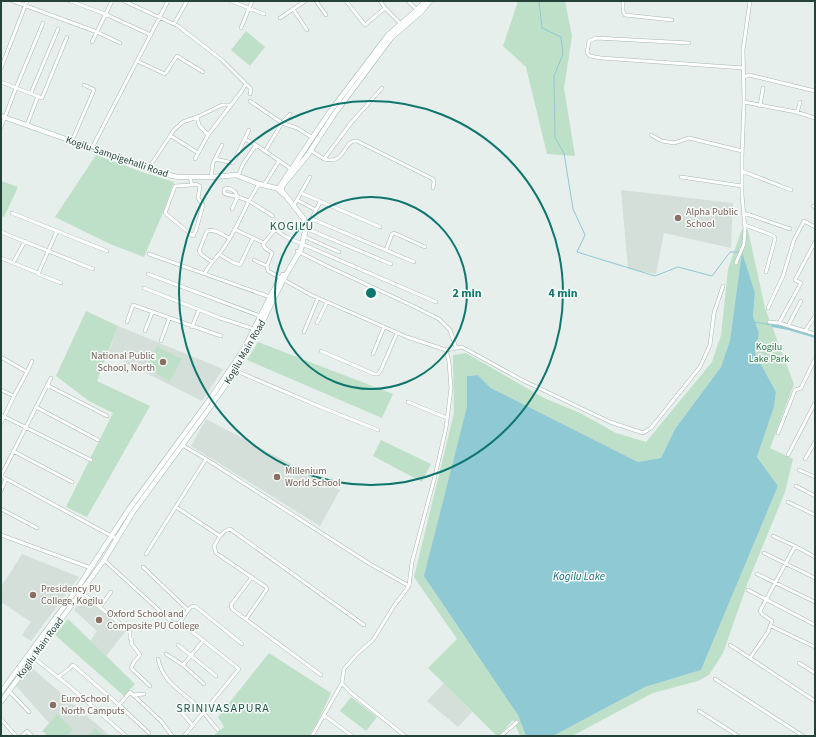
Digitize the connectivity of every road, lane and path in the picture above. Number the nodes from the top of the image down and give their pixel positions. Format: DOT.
graph roads {
  1 [pos="13,1"];
  2 [pos="28,1"];
  3 [pos="70,1"];
  4 [pos="112,1"];
  5 [pos="124,1"];
  6 [pos="168,1"];
  7 [pos="187,1"];
  8 [pos="231,1"];
  9 [pos="252,1"];
  10 [pos="305,1"];
  11 [pos="316,1"];
  12 [pos="346,1"];
  13 [pos="380,1"];
  14 [pos="408,1"];
  15 [pos="425,1"];
  16 [pos="430,1"];
  17 [pos="623,1"];
  18 [pos="750,1"];
  19 [pos="26,6"];
  20 [pos="249,8"];
  21 [pos="385,8"];
  22 [pos="293,9"];
  23 [pos="417,10"];
  24 [pos="105,14"];
  25 [pos="264,14"];
  26 [pos="326,16"];
  27 [pos="160,17"];
  28 [pos="280,18"];
  29 [pos="672,20"];
  30 [pos="43,23"];
  31 [pos="174,24"];
  32 [pos="403,26"];
  33 [pos="241,28"];
  34 [pos="58,29"];
  35 [pos="307,30"];
  36 [pos="97,32"];
  37 [pos="151,35"];
  38 [pos="67,37"];
  39 [pos="92,42"];
  40 [pos="120,43"];
  41 [pos="689,43"];
  42 [pos="137,61"];
  43 [pos="1,68"];
  44 [pos="744,68"];
  45 [pos="203,72"];
  46 [pos="744,77"];
  47 [pos="1,82"];
  48 [pos="246,84"];
  49 [pos="84,85"];
  50 [pos="16,88"];
  51 [pos="382,88"];
  52 [pos="763,88"];
  53 [pos="815,91"];
  54 [pos="31,94"];
  55 [pos="250,94"];
  56 [pos="38,96"];
  57 [pos="250,101"];
  58 [pos="744,102"];
  59 [pos="800,102"];
  60 [pos="231,106"];
  61 [pos="760,106"];
  62 [pos="797,113"];
  63 [pos="290,114"];
  64 [pos="3,116"];
  65 [pos="197,117"];
  66 [pos="815,118"];
  67 [pos="282,123"];
  68 [pos="27,125"];
  69 [pos="1,127"];
  70 [pos="249,130"];
  71 [pos="208,135"];
  72 [pos="651,135"];
  73 [pos="171,136"];
  74 [pos="313,138"];
  75 [pos="245,139"];
  76 [pos="72,141"];
  77 [pos="222,145"];
  78 [pos="256,145"];
  79 [pos="92,148"];
  80 [pos="310,150"];
  81 [pos="266,151"];
  82 [pos="742,151"];
  83 [pos="198,152"];
  84 [pos="195,159"];
  85 [pos="215,159"];
  86 [pos="301,159"];
  87 [pos="324,159"];
  88 [pos="279,161"];
  89 [pos="148,168"];
  90 [pos="291,169"];
  91 [pos="742,171"];
  92 [pos="238,176"];
  93 [pos="190,177"];
  94 [pos="211,177"];
  95 [pos="310,177"];
  96 [pos="681,177"];
  97 [pos="259,184"];
  98 [pos="192,185"];
  99 [pos="264,185"];
  100 [pos="742,186"];
  101 [pos="433,188"];
  102 [pos="280,189"];
  103 [pos="791,190"];
  104 [pos="301,193"];
  105 [pos="297,200"];
  106 [pos="249,201"];
  107 [pos="320,202"];
  108 [pos="294,205"];
  109 [pos="232,209"];
  110 [pos="316,210"];
  111 [pos="12,213"];
  112 [pos="744,213"];
  113 [pos="272,216"];
  114 [pos="312,219"];
  115 [pos="745,225"];
  116 [pos="306,227"];
  117 [pos="380,227"];
  118 [pos="815,227"];
  119 [pos="234,229"];
  120 [pos="790,229"];
  121 [pos="57,231"];
  122 [pos="1,232"];
  123 [pos="304,237"];
  124 [pos="229,238"];
  125 [pos="253,238"];
  126 [pos="24,241"];
  127 [pos="815,242"];
  128 [pos="264,243"];
  129 [pos="301,244"];
  130 [pos="425,247"];
  131 [pos="386,250"];
  132 [pos="49,251"];
  133 [pos="108,251"];
  134 [pos="298,251"];
  135 [pos="339,252"];
  136 [pos="149,254"];
  137 [pos="219,254"];
  138 [pos="1,258"];
  139 [pos="254,260"];
  140 [pos="212,262"];
  141 [pos="414,262"];
  142 [pos="13,263"];
  143 [pos="736,263"];
  144 [pos="391,264"];
  145 [pos="267,266"];
  146 [pos="93,269"];
  147 [pos="766,272"];
  148 [pos="38,273"];
  149 [pos="205,273"];
  150 [pos="148,274"];
  151 [pos="282,279"];
  152 [pos="61,283"];
  153 [pos="724,286"];
  154 [pos="144,288"];
  155 [pos="270,297"];
  156 [pos="318,298"];
  157 [pos="801,301"];
  158 [pos="327,302"];
  159 [pos="436,302"];
  160 [pos="768,308"];
  161 [pos="199,310"];
  162 [pos="152,313"];
  163 [pos="260,316"];
  164 [pos="815,316"];
  165 [pos="169,319"];
  166 [pos="127,322"];
  167 [pos="317,322"];
  168 [pos="769,322"];
  169 [pos="779,323"];
  170 [pos="788,326"];
  171 [pos="192,327"];
  172 [pos="384,327"];
  173 [pos="254,329"];
  174 [pos="145,331"];
  175 [pos="805,331"];
  176 [pos="304,332"];
  177 [pos="397,332"];
  178 [pos="815,334"];
  179 [pos="221,336"];
  180 [pos="161,341"];
  181 [pos="456,348"];
  182 [pos="446,350"];
  183 [pos="321,351"];
  184 [pos="373,354"];
  185 [pos="1,357"];
  186 [pos="815,359"];
  187 [pos="32,361"];
  188 [pos="230,368"];
  189 [pos="236,370"];
  190 [pos="27,372"];
  191 [pos="51,378"];
  192 [pos="47,385"];
  193 [pos="1,390"];
  194 [pos="14,396"];
  195 [pos="408,402"];
  196 [pos="815,403"];
  197 [pos="36,406"];
  198 [pos="3,416"];
  199 [pos="107,416"];
  200 [pos="447,418"];
  201 [pos="1,423"];
  202 [pos="25,427"];
  203 [pos="378,430"];
  204 [pos="778,432"];
  205 [pos="98,440"];
  206 [pos="815,442"];
  207 [pos="182,445"];
  208 [pos="13,451"];
  209 [pos="788,454"];
  210 [pos="206,459"];
  211 [pos="805,459"];
  212 [pos="91,460"];
  213 [pos="799,470"];
  214 [pos="1,476"];
  215 [pos="815,477"];
  216 [pos="6,479"];
  217 [pos="72,482"];
  218 [pos="796,486"];
  219 [pos="1,491"];
  220 [pos="815,496"];
  221 [pos="788,502"];
  222 [pos="176,507"];
  223 [pos="1,509"];
  224 [pos="815,515"];
  225 [pos="37,528"];
  226 [pos="1,535"];
  227 [pos="220,536"];
  228 [pos="773,536"];
  229 [pos="114,537"];
  230 [pos="795,546"];
  231 [pos="146,554"];
  232 [pos="764,554"];
  233 [pos="815,557"];
  234 [pos="104,560"];
  235 [pos="786,564"];
  236 [pos="143,567"];
  237 [pos="91,568"];
  238 [pos="756,574"];
  239 [pos="252,577"];
  240 [pos="815,578"];
  241 [pos="775,582"];
  242 [pos="409,586"];
  243 [pos="748,590"];
  244 [pos="79,591"];
  245 [pos="111,592"];
  246 [pos="766,600"];
  247 [pos="815,602"];
  248 [pos="100,607"];
  249 [pos="188,610"];
  250 [pos="246,618"];
  251 [pos="180,622"];
  252 [pos="364,625"];
  253 [pos="815,625"];
  254 [pos="771,626"];
  255 [pos="203,641"];
  256 [pos="242,644"];
  257 [pos="178,645"];
  258 [pos="730,645"];
  259 [pos="815,647"];
  260 [pos="166,654"];
  261 [pos="191,655"];
  262 [pos="34,658"];
  263 [pos="750,658"];
  264 [pos="158,659"];
  265 [pos="799,664"];
  266 [pos="184,665"];
  267 [pos="815,673"];
  268 [pos="321,675"];
  269 [pos="216,676"];
  270 [pos="58,678"];
  271 [pos="715,679"];
  272 [pos="342,683"];
  273 [pos="204,684"];
  274 [pos="150,686"];
  275 [pos="9,691"];
  276 [pos="1,692"];
  277 [pos="144,694"];
  278 [pos="133,695"];
  279 [pos="1,702"];
  280 [pos="815,702"];
  281 [pos="119,704"];
  282 [pos="178,708"];
  283 [pos="699,711"];
  284 [pos="29,712"];
  285 [pos="204,713"];
  286 [pos="324,715"];
  287 [pos="1,719"];
  288 [pos="517,722"];
  289 [pos="193,726"];
  290 [pos="218,730"];
  291 [pos="149,733"];
  292 [pos="16,736"];
  293 [pos="22,736"];
  294 [pos="32,736"];
  295 [pos="126,736"];
  296 [pos="172,736"];
  297 [pos="184,736"];
  298 [pos="312,736"];
  299 [pos="352,736"];
  300 [pos="405,736"];
  301 [pos="501,736"];
  302 [pos="738,736"];
  303 [pos="803,736"];
  1 -- 19 [label="street"];
  2 -- 19 [label="street"];
  3 -- 24 [label="street"];
  4 -- 24 [label="street"];
  5 -- 27 [label="street"];
  6 -- 27 [label="street"];
  7 -- 31 [label="street"];
  8 -- 20 [label="street"];
  9 -- 20 [label="street"];
  10 -- 22 [label="street"];
  11 -- 26 [label="street"];
  12 -- 21 [label="street"];
  13 -- 21 [label="street"];
  14 -- 23 [label="street"];
  15 -- 23 [label="main road"];
  16 -- 32 [label="main road"];
  17 -- 29 [label="street"];
  18 -- 44 [label="street"];
  19 -- 36 [label="street"];
  19 -- 43 [label="street"];
  20 -- 25 [label="street"];
  20 -- 33 [label="street"];
  21 -- 32 [label="street"];
  22 -- 28 [label="street"];
  22 -- 35 [label="street"];
  23 -- 32 [label="main road"];
  24 -- 36 [label="street"];
  24 -- 37 [label="street"];
  27 -- 31 [label="street"];
  27 -- 37 [label="street"];
  30 -- 50 [label="street"];
  31 -- 48 [label="street"];
  32 -- 74 [label="main road"];
  32 -- 80 [label="main road"];
  34 -- 54 [label="street"];
  36 -- 39 [label="street"];
  36 -- 40 [label="street"];
  37 -- 42 [label="street"];
  38 -- 56 [label="street"];
  41 -- 44 [label="street"];
  42 -- 45 [label="street"];
  42 -- 79 [label="street"];
  44 -- 46 [label="street"];
  46 -- 53 [label="street"];
  46 -- 58 [label="street"];
  47 -- 50 [label="street"];
  48 -- 55 [label="street"];
  48 -- 60 [label="street"];
  49 -- 76 [label="street"];
  50 -- 54 [label="street"];
  50 -- 64 [label="street"];
  51 -- 87 [label="street"];
  52 -- 61 [label="street"];
  54 -- 56 [label="street"];
  56 -- 68 [label="street"];
  57 -- 67 [label="street"];
  58 -- 61 [label="street"];
  58 -- 82 [label="street"];
  59 -- 62 [label="street"];
  60 -- 65 [label="street"];
  60 -- 71 [label="street"];
  61 -- 62 [label="street"];
  62 -- 66 [label="street"];
  63 -- 67 [label="street"];
  64 -- 68 [label="main road, Kogilu-Sampigehalli Road"];
  64 -- 69 [label="street"];
  65 -- 71 [label="street"];
  65 -- 73 [label="street"];
  67 -- 74 [label="street"];
  67 -- 81 [label="street"];
  68 -- 76 [label="main road, Kogilu-Sampigehalli Road"];
  70 -- 75 [label="street"];
  71 -- 83 [label="street"];
  72 -- 82 [label="street"];
  73 -- 83 [label="street"];
  73 -- 89 [label="street"];
  74 -- 86 [label="main road"];
  75 -- 78 [label="street"];
  75 -- 85 [label="street"];
  76 -- 79 [label="main road, Kogilu-Sampigehalli Road"];
  77 -- 85 [label="street"];
  78 -- 81 [label="street"];
  78 -- 92 [label="street"];
  79 -- 89 [label="main road, Kogilu-Sampigehalli Road"];
  80 -- 86 [label="main road"];
  80 -- 87 [label="street"];
  81 -- 88 [label="street"];
  82 -- 91 [label="street"];
  83 -- 84 [label="street"];
  85 -- 94 [label="street"];
  86 -- 90 [label="main road"];
  86 -- 102 [label="main road"];
  87 -- 101 [label="street"];
  88 -- 90 [label="street"];
  88 -- 99 [label="street"];
  89 -- 93 [label="main road, Kogilu-Sampigehalli Road"];
  90 -- 102 [label="main road"];
  91 -- 100 [label="street"];
  91 -- 103 [label="street"];
  92 -- 94 [label="main road, Kogilu-Sampigehalli Road"];
  92 -- 97 [label="main road, Kogilu-Sampigehalli Road"];
  93 -- 94 [label="main road, Kogilu-Sampigehalli Road"];
  93 -- 98 [label="street"];
  95 -- 104 [label="street"];
  96 -- 100 [label="street"];
  97 -- 99 [label="main road, Kogilu-Sampigehalli Road"];
  97 -- 106 [label="street"];
  98 -- 98 [label="street"];
  99 -- 102 [label="main road, Kogilu-Sampigehalli Road"];
  100 -- 112 [label="street"];
  102 -- 108 [label="main road"];
  102 -- 116 [label="main road"];
  104 -- 105 [label="street"];
  104 -- 107 [label="street"];
  105 -- 108 [label="street"];
  105 -- 110 [label="street"];
  106 -- 109 [label="street"];
  106 -- 113 [label="street"];
  106 -- 119 [label="street"];
  107 -- 110 [label="street"];
  107 -- 117 [label="street"];
  108 -- 116 [label="main road"];
  110 -- 114 [label="street"];
  111 -- 121 [label="street"];
  112 -- 115 [label="street"];
  112 -- 120 [label="street"];
  114 -- 116 [label="street"];
  114 -- 131 [label="street"];
  115 -- 143 [label="street"];
  115 -- 147 [label="street"];
  116 -- 123 [label="main road, Kogilu Main Road"];
  116 -- 144 [label="street"];
  118 -- 160 [label="street"];
  119 -- 124 [label="street"];
  119 -- 125 [label="street"];
  121 -- 132 [label="street"];
  121 -- 133 [label="street"];
  122 -- 126 [label="street"];
  123 -- 129 [label="main road, Kogilu Main Road"];
  123 -- 135 [label="street"];
  124 -- 137 [label="street"];
  124 -- 140 [label="street"];
  125 -- 128 [label="street"];
  125 -- 137 [label="street"];
  126 -- 132 [label="street"];
  126 -- 142 [label="street"];
  127 -- 169 [label="street"];
  128 -- 129 [label="street"];
  128 -- 145 [label="street"];
  129 -- 134 [label="main road, Kogilu Main Road"];
  129 -- 159 [label="street"];
  130 -- 131 [label="street"];
  131 -- 141 [label="street"];
  132 -- 146 [label="street"];
  132 -- 148 [label="street"];
  134 -- 151 [label="main road, Kogilu Main Road"];
  134 -- 181 [label="street"];
  136 -- 149 [label="street"];
  137 -- 140 [label="street"];
  138 -- 142 [label="street"];
  139 -- 145 [label="street"];
  140 -- 149 [label="street"];
  142 -- 148 [label="street"];
  145 -- 151 [label="street"];
  148 -- 152 [label="street"];
  149 -- 155 [label="street"];
  150 -- 163 [label="street"];
  151 -- 155 [label="main road, Kogilu Main Road"];
  151 -- 156 [label="street"];
  151 -- 189 [label="main road, Kogilu Main Road"];
  153 -- 181 [label="street"];
  154 -- 161 [label="street"];
  155 -- 163 [label="main road, Kogilu Main Road"];
  156 -- 158 [label="street"];
  156 -- 176 [label="street"];
  157 -- 170 [label="street"];
  158 -- 167 [label="street"];
  158 -- 172 [label="street"];
  161 -- 171 [label="street"];
  161 -- 173 [label="street"];
  162 -- 165 [label="street"];
  162 -- 166 [label="street"];
  162 -- 174 [label="street"];
  163 -- 173 [label="main road, Kogilu Main Road"];
  164 -- 175 [label="street"];
  165 -- 171 [label="street"];
  165 -- 180 [label="street"];
  168 -- 169 [label="street"];
  169 -- 170 [label="street"];
  170 -- 175 [label="street"];
  171 -- 179 [label="street"];
  172 -- 177 [label="street"];
  172 -- 184 [label="street"];
  173 -- 188 [label="main road, Kogilu Main Road"];
  175 -- 178 [label="street"];
  177 -- 182 [label="street"];
  177 -- 183 [label="street"];
  181 -- 182 [label="street"];
  182 -- 200 [label="street"];
  185 -- 190 [label="street"];
  186 -- 204 [label="street"];
  187 -- 190 [label="street"];
  188 -- 189 [label="street"];
  188 -- 229 [label="main road, Kogilu Main Road"];
  189 -- 203 [label="street"];
  189 -- 207 [label="main road, Kogilu Main Road"];
  190 -- 194 [label="street"];
  191 -- 192 [label="street"];
  192 -- 197 [label="street"];
  192 -- 199 [label="street"];
  193 -- 194 [label="street"];
  194 -- 198 [label="street"];
  195 -- 200 [label="street"];
  196 -- 209 [label="street"];
  197 -- 202 [label="street"];
  197 -- 205 [label="street"];
  198 -- 201 [label="street"];
  198 -- 202 [label="street"];
  200 -- 242 [label="street"];
  202 -- 208 [label="street"];
  202 -- 212 [label="street"];
  206 -- 211 [label="street"];
  207 -- 210 [label="street"];
  207 -- 229 [label="main road, Kogilu Main Road"];
  208 -- 214 [label="street"];
  208 -- 217 [label="street"];
  210 -- 222 [label="street"];
  210 -- 242 [label="street"];
  213 -- 215 [label="street"];
  214 -- 216 [label="street"];
  216 -- 219 [label="street"];
  216 -- 229 [label="street"];
  218 -- 220 [label="street"];
  221 -- 224 [label="street"];
  222 -- 227 [label="street"];
  222 -- 231 [label="street"];
  223 -- 225 [label="street"];
  226 -- 237 [label="street"];
  227 -- 239 [label="street"];
  227 -- 252 [label="street"];
  228 -- 230 [label="street"];
  229 -- 234 [label="main road, Kogilu Main Road"];
  229 -- 237 [label="main road, Kogilu Main Road"];
  230 -- 233 [label="street"];
  230 -- 235 [label="street"];
  232 -- 235 [label="street"];
  234 -- 244 [label="main road, Kogilu Main Road"];
  234 -- 251 [label="street"];
  235 -- 240 [label="street"];
  235 -- 241 [label="street"];
  236 -- 249 [label="street"];
  237 -- 244 [label="main road, Kogilu Main Road"];
  238 -- 241 [label="street"];
  239 -- 250 [label="street"];
  239 -- 250 [label="street"];
  241 -- 246 [label="street"];
  241 -- 247 [label="street"];
  242 -- 272 [label="street"];
  243 -- 246 [label="street"];
  244 -- 248 [label="street"];
  244 -- 262 [label="main road, Kogilu Main Road"];
  244 -- 276 [label="main road, Kogilu Main Road"];
  245 -- 248 [label="street"];
  246 -- 253 [label="street"];
  246 -- 254 [label="street"];
  248 -- 274 [label="street"];
  249 -- 251 [label="street"];
  249 -- 256 [label="street"];
  250 -- 268 [label="street"];
  251 -- 255 [label="street"];
  254 -- 259 [label="street"];
  254 -- 263 [label="street"];
  255 -- 261 [label="street"];
  255 -- 285 [label="street"];
  257 -- 261 [label="street"];
  258 -- 263 [label="street"];
  260 -- 266 [label="street"];
  261 -- 266 [label="street"];
  261 -- 269 [label="street"];
  262 -- 270 [label="street"];
  262 -- 275 [label="main road, Kogilu Main Road"];
  263 -- 280 [label="street"];
  264 -- 285 [label="street"];
  265 -- 267 [label="street"];
  266 -- 273 [label="street"];
  270 -- 281 [label="street"];
  270 -- 295 [label="street"];
  271 -- 303 [label="street"];
  272 -- 286 [label="street"];
  272 -- 300 [label="street"];
  275 -- 279 [label="main road, Kogilu Main Road"];
  275 -- 284 [label="street"];
  277 -- 278 [label="street"];
  278 -- 281 [label="street"];
  278 -- 296 [label="street"];
  281 -- 291 [label="street"];
  282 -- 289 [label="street"];
  283 -- 302 [label="street"];
  285 -- 289 [label="street"];
  285 -- 290 [label="street"];
  286 -- 298 [label="street"];
  286 -- 299 [label="street"];
  287 -- 292 [label="street"];
  288 -- 301 [label="street"];
  289 -- 297 [label="street"];
  293 -- 294 [label="street"];
}
